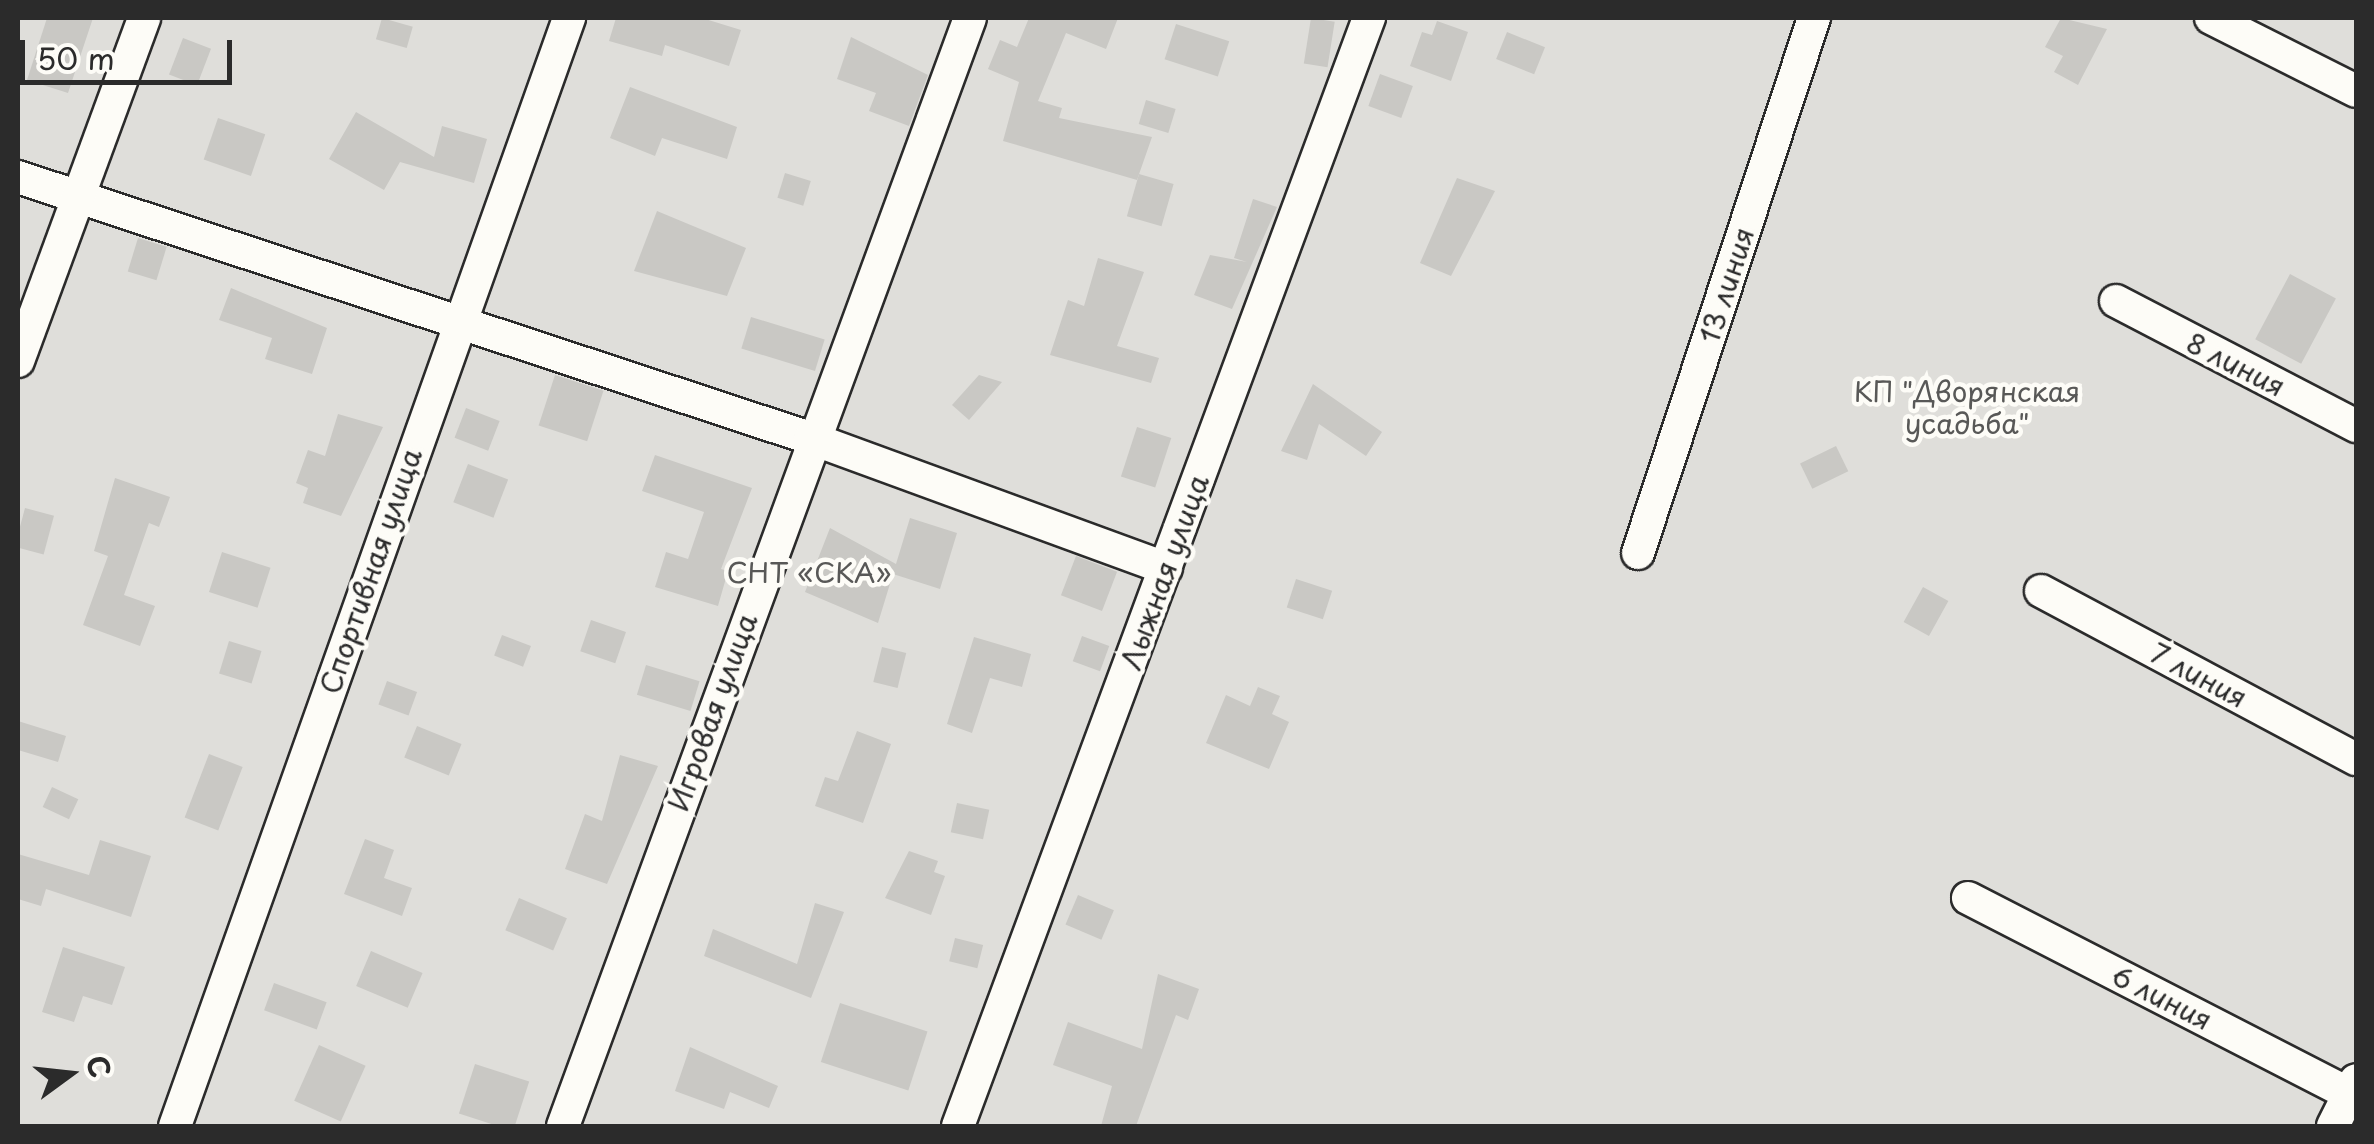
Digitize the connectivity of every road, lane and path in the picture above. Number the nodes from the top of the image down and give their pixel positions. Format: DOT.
graph roads {
  1 [pos="144,18"];
  2 [pos="569,18"];
  3 [pos="970,18"];
  4 [pos="1370,18"];
  5 [pos="1814,18"];
  6 [pos="2211,18"];
  7 [pos="2356,92"];
  8 [pos="18,178"];
  9 [pos="73,195"];
  10 [pos="2116,301"];
  11 [pos="459,319"];
  12 [pos="18,361"];
  13 [pos="2356,426"];
  14 [pos="810,438"];
  15 [pos="1638,553"];
  16 [pos="1166,568"];
  17 [pos="2041,591"];
  18 [pos="2356,759"];
  19 [pos="1968,898"];
  20 [pos="2354,1090"];
  21 [pos="175,1126"];
  22 [pos="562,1126"];
  23 [pos="958,1126"];
  24 [pos="2333,1126"];
  1 -- 9 [label="street"];
  2 -- 11 [label="street, Спортивная улица"];
  3 -- 14 [label="street, Игровая улица"];
  4 -- 16 [label="street, Лыжная улица"];
  5 -- 15 [label="street, 13 линия"];
  6 -- 7 [label="street"];
  8 -- 9 [label="street"];
  9 -- 11 [label="street"];
  9 -- 12 [label="street"];
  10 -- 13 [label="street, 8 линия"];
  11 -- 14 [label="street"];
  11 -- 21 [label="street, Спортивная улица"];
  14 -- 16 [label="street"];
  14 -- 22 [label="street, Игровая улица"];
  16 -- 23 [label="street, Лыжная улица"];
  17 -- 18 [label="street, 7 линия"];
  19 -- 20 [label="street, 6 линия"];
  20 -- 24 [label="street"];
}
